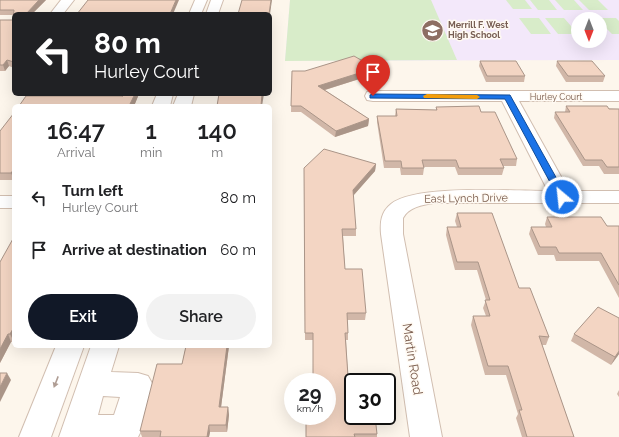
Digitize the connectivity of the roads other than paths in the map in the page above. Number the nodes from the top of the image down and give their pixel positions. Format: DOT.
graph roads {
  1 [pos="68,0"];
  2 [pos="201,0"];
  3 [pos="217,0"];
  4 [pos="58,12"];
  5 [pos="196,12"];
  6 [pos="213,12"];
  7 [pos="373,96"];
  8 [pos="619,96"];
  9 [pos="508,97"];
  10 [pos="562,197"];
  11 [pos="619,197"];
  12 [pos="0,202"];
  13 [pos="12,202"];
  14 [pos="400,281"];
  15 [pos="69,348"];
  16 [pos="104,348"];
  17 [pos="93,384"];
  18 [pos="77,433"];
  19 [pos="35,437"];
  20 [pos="426,437"];
  1 -- 4 [label="street"];
  2 -- 5 [label="street"];
  3 -- 6 [label="street"];
  7 -- 9 [label="street, Hurley Court"];
  8 -- 9 [label="street, Hurley Court"];
  9 -- 10 [label="street"];
  10 -- 11 [label="street, East Lynch Drive"];
  10 -- 14 [label="street, East Lynch Drive"];
  12 -- 13 [label="street"];
  14 -- 20 [label="street, Martin Road"];
  15 -- 19 [label="street, one-way"];
  16 -- 17 [label="street"];
  17 -- 18 [label="street"];
  17 -- 18 [label="street"];
}
